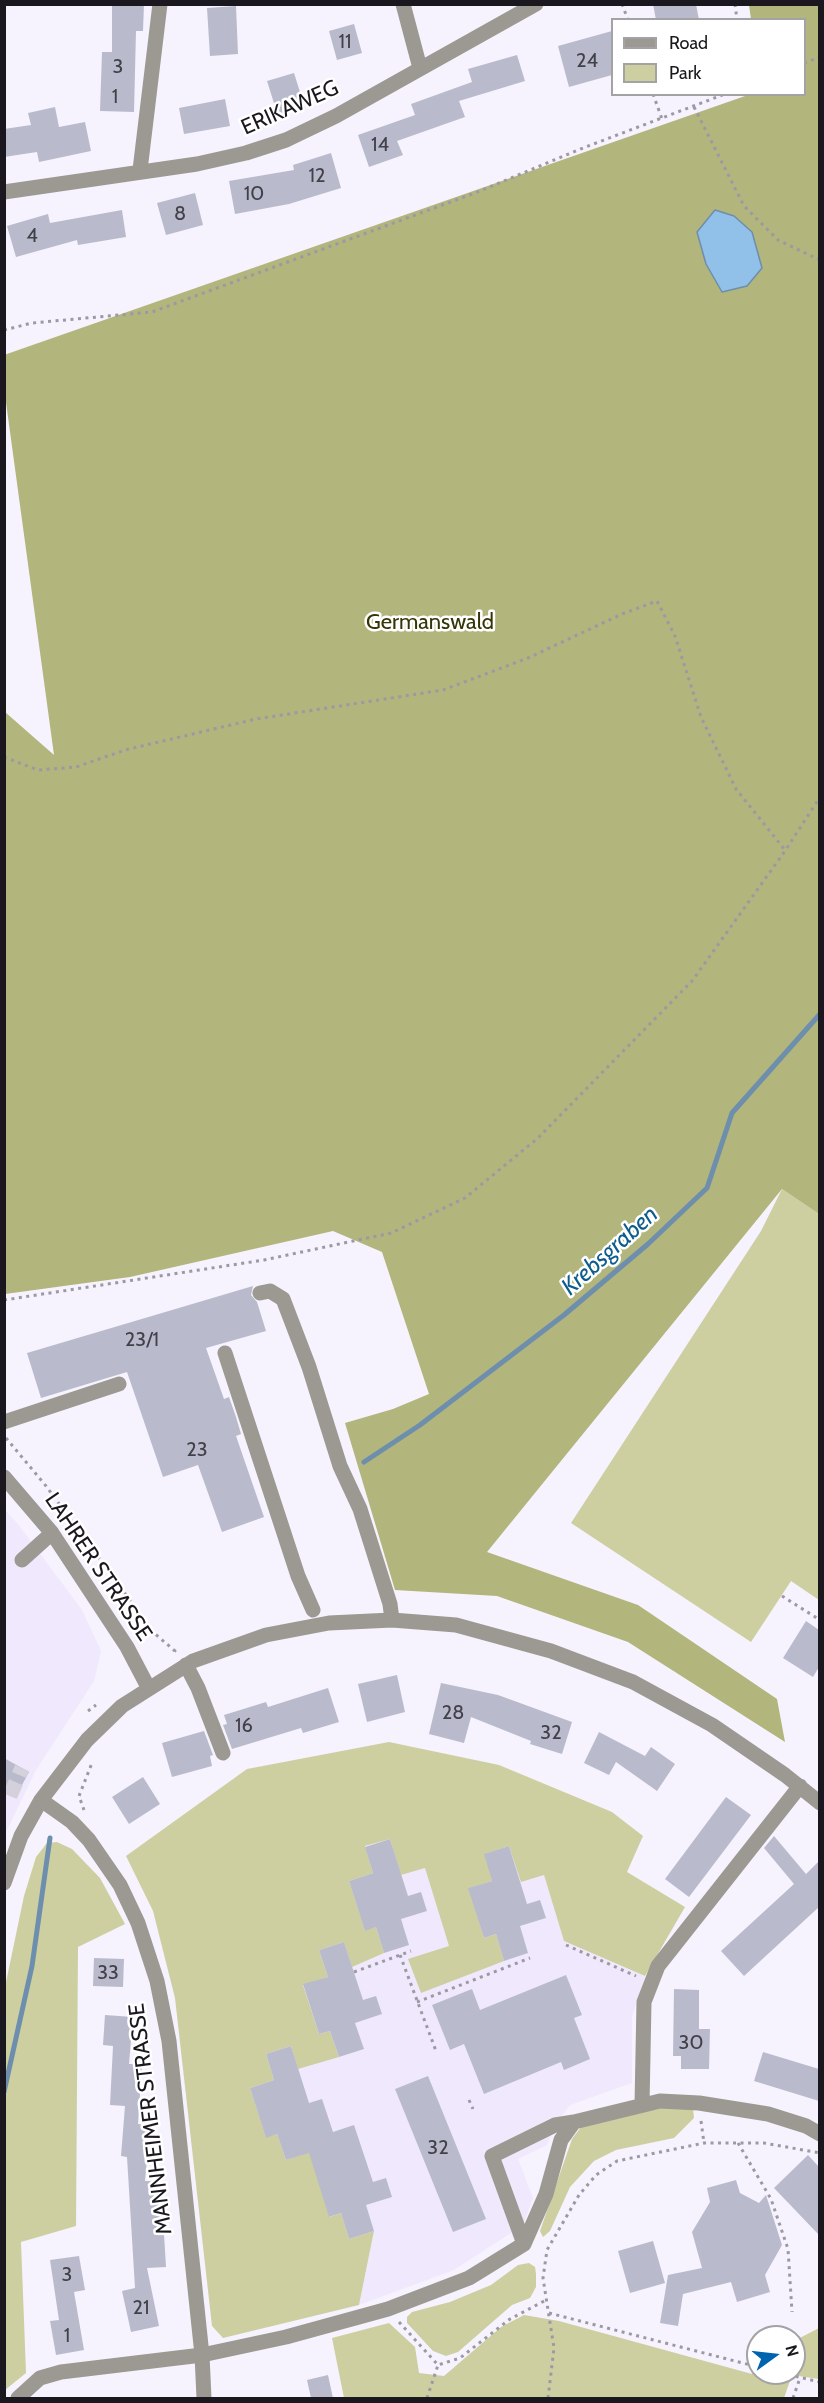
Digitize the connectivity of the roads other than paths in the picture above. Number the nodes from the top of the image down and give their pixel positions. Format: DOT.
graph roads {
  1 [pos="160,4"];
  2 [pos="404,4"];
  3 [pos="536,4"];
  4 [pos="420,68"];
  5 [pos="140,170"];
  6 [pos="4,192"];
  7 [pos="260,1293"];
  8 [pos="225,1353"];
  9 [pos="119,1384"];
  10 [pos="5,1428"];
  11 [pos="4,1477"];
  12 [pos="52,1533"];
  13 [pos="22,1560"];
  14 [pos="313,1610"];
  15 [pos="392,1620"];
  16 [pos="186,1665"];
  17 [pos="148,1687"];
  18 [pos="223,1753"];
  19 [pos="800,1786"];
  20 [pos="41,1800"];
  21 [pos="819,1801"];
  22 [pos="4,1883"];
  23 [pos="642,2105"];
  24 [pos="574,2122"];
  25 [pos="819,2134"];
  26 [pos="524,2244"];
  27 [pos="202,2355"];
  28 [pos="18,2398"];
  29 [pos="204,2398"];
  1 -- 5 [label="street"];
  2 -- 4 [label="street"];
  3 -- 4 [label="street, ERIKAWEG"];
  4 -- 5 [label="street, ERIKAWEG"];
  5 -- 6 [label="street, ERIKAWEG"];
  7 -- 15 [label="street"];
  8 -- 14 [label="street"];
  9 -- 10 [label="street"];
  11 -- 12 [label="street, LAHRER STRASSE"];
  12 -- 13 [label="street"];
  12 -- 17 [label="street, LAHRER STRASSE"];
  15 -- 16 [label="street"];
  15 -- 19 [label="street"];
  16 -- 17 [label="street"];
  16 -- 18 [label="street"];
  17 -- 20 [label="street"];
  19 -- 21 [label="street"];
  19 -- 23 [label="street"];
  20 -- 22 [label="street"];
  20 -- 27 [label="street, MANNHEIMER STRASSE"];
  23 -- 24 [label="street"];
  23 -- 25 [label="street"];
  24 -- 26 [label="street"];
  24 -- 26 [label="street"];
  26 -- 27 [label="street"];
  27 -- 28 [label="street"];
  27 -- 29 [label="street, MANNHEIMER STRASSE"];
}
